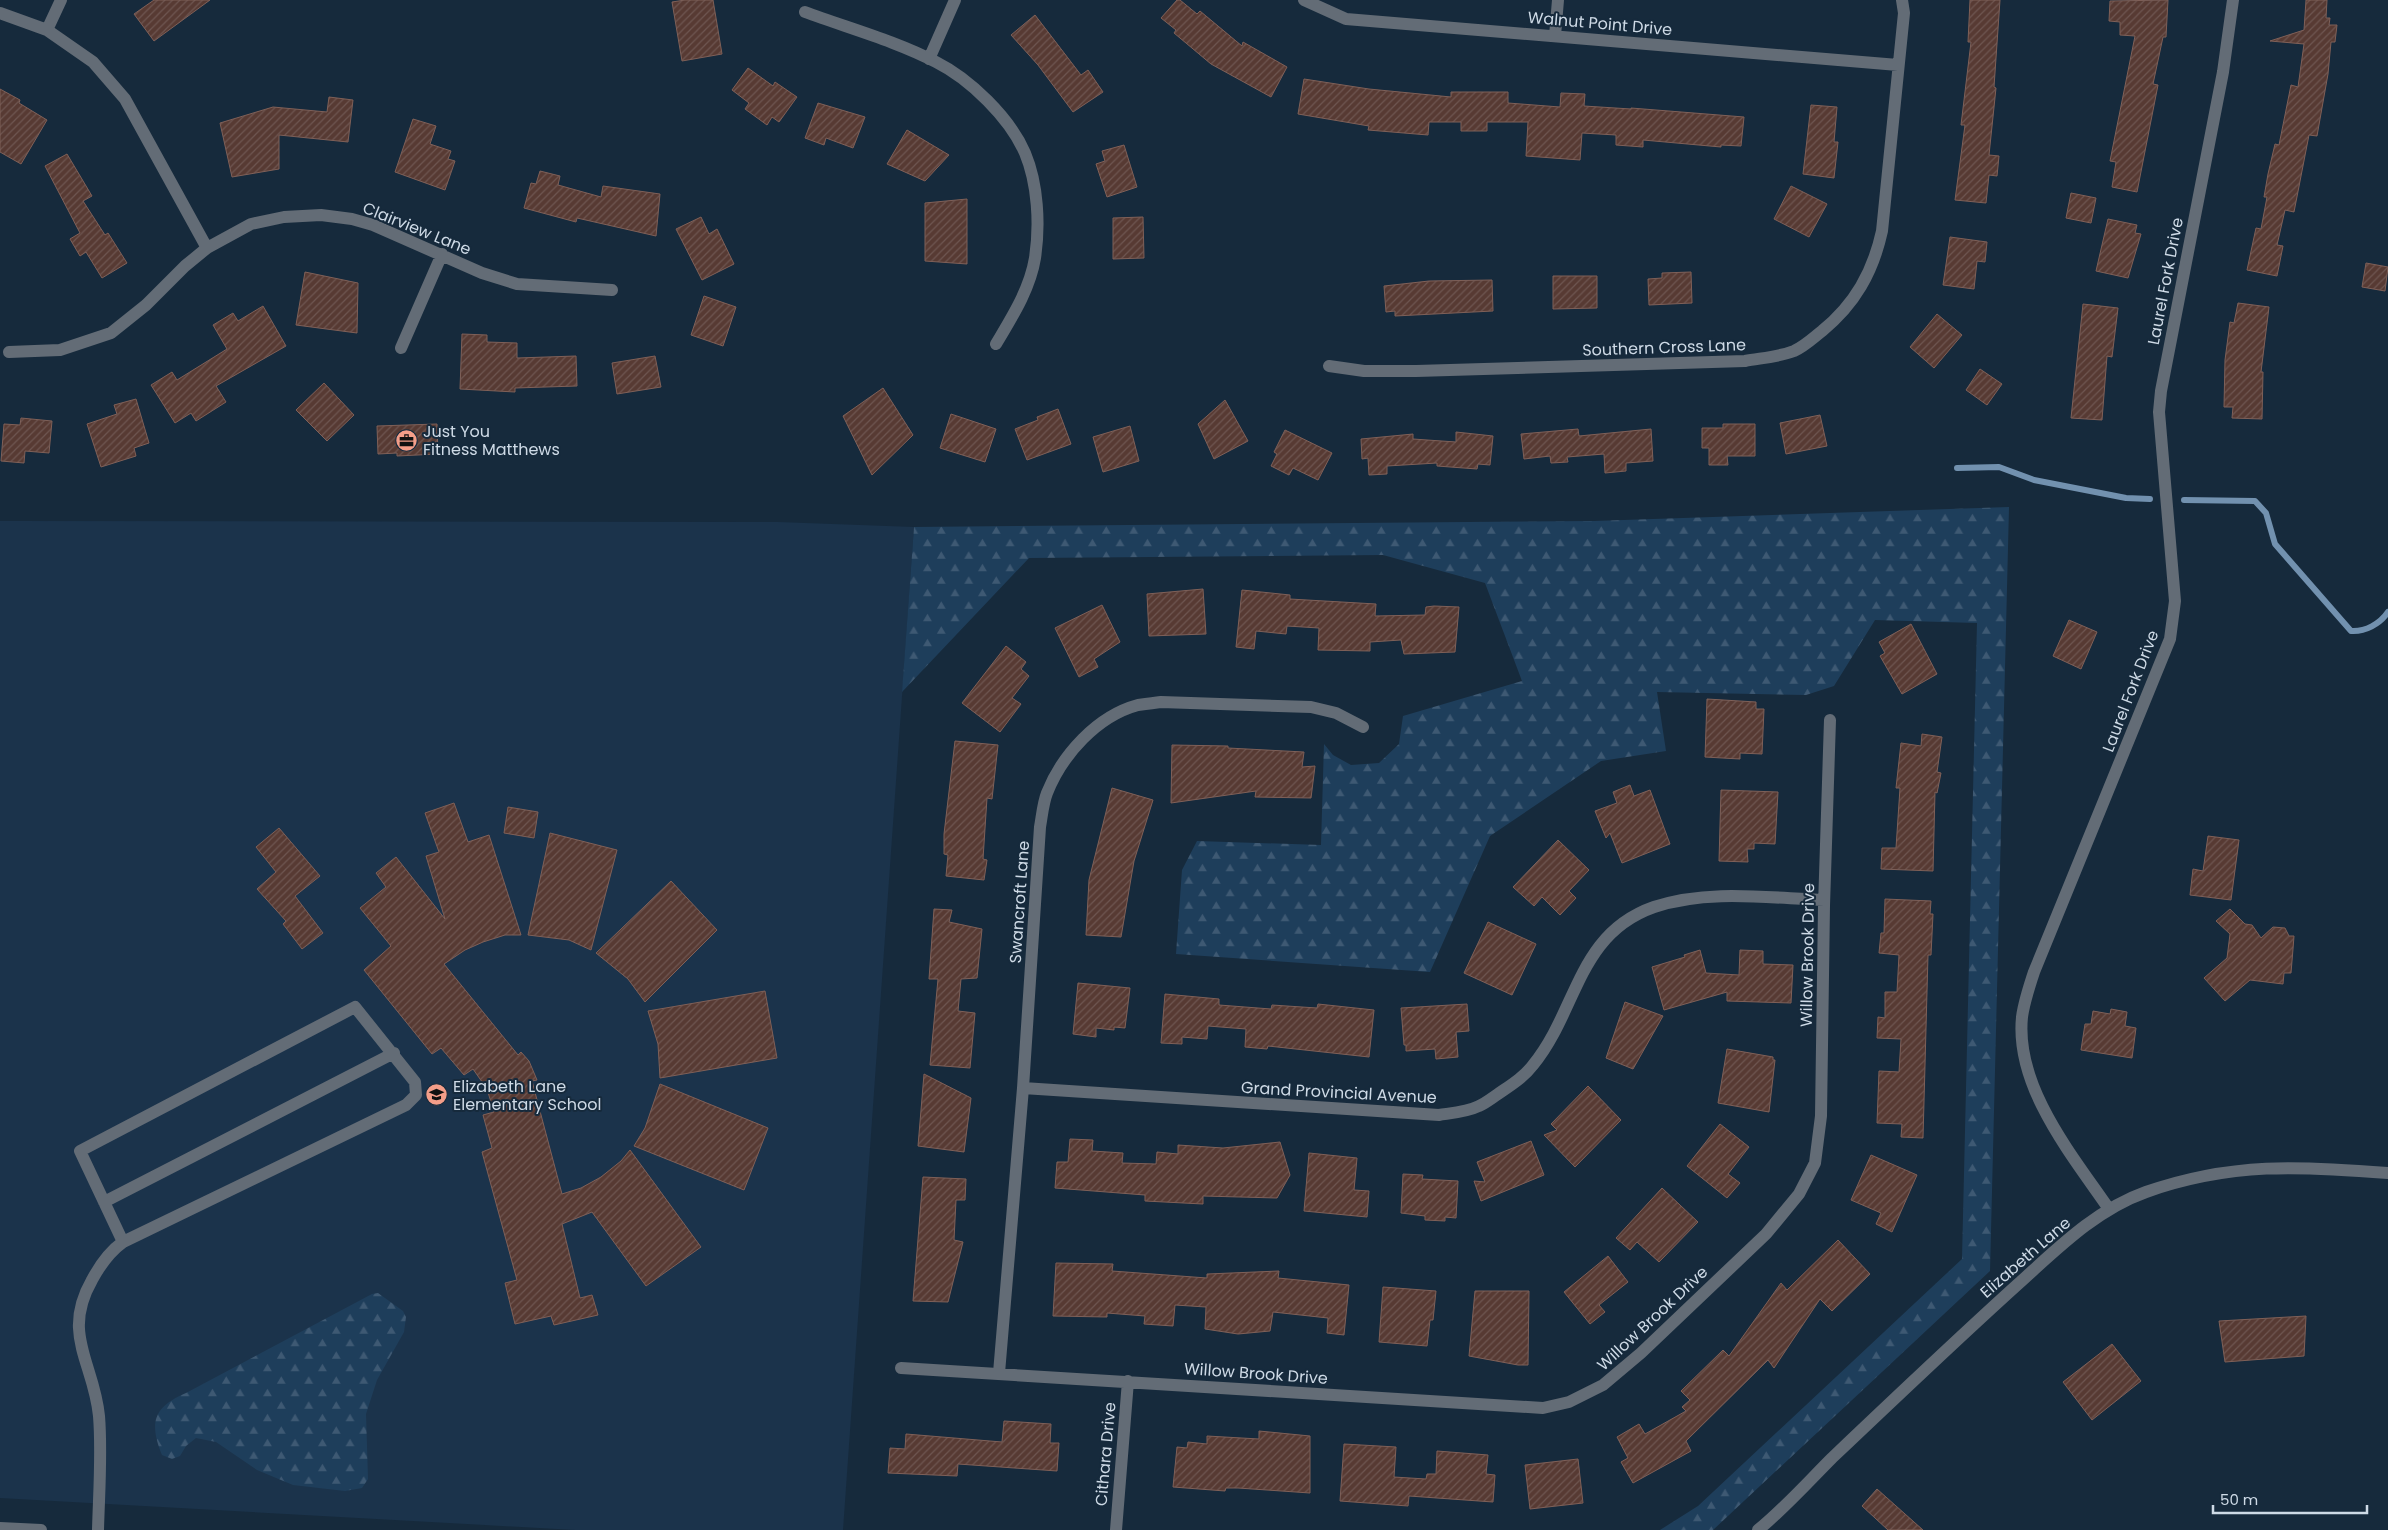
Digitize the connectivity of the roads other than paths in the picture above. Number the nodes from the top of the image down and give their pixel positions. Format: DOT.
graph roads {
  1 [pos="60,0"];
  2 [pos="955,0"];
  3 [pos="1304,0"];
  4 [pos="1558,0"];
  5 [pos="1902,0"];
  6 [pos="2233,0"];
  7 [pos="805,12"];
  8 [pos="0,13"];
  9 [pos="47,30"];
  10 [pos="1554,36"];
  11 [pos="928,58"];
  12 [pos="1898,65"];
  13 [pos="206,248"];
  14 [pos="442,254"];
  15 [pos="612,290"];
  16 [pos="996,344"];
  17 [pos="401,348"];
  18 [pos="9,352"];
  19 [pos="1328,366"];
  20 [pos="1830,720"];
  21 [pos="1363,727"];
  22 [pos="1824,900"];
  23 [pos="394,1053"];
  24 [pos="1023,1088"];
  25 [pos="2388,1173"];
  26 [pos="104,1202"];
  27 [pos="2109,1209"];
  28 [pos="123,1242"];
  29 [pos="900,1368"];
  30 [pos="999,1373"];
  31 [pos="1128,1381"];
  32 [pos="0,1528"];
  33 [pos="1762,1529"];
  34 [pos="41,1530"];
  35 [pos="98,1530"];
  36 [pos="1116,1530"];
  1 -- 9 [label="street"];
  2 -- 11 [label="street"];
  3 -- 10 [label="street, Walnut Point Drive"];
  4 -- 10 [label="street"];
  5 -- 12 [label="street, Southern Cross Lane"];
  6 -- 27 [label="street, Laurel Fork Drive"];
  7 -- 11 [label="street"];
  8 -- 9 [label="street"];
  9 -- 13 [label="street"];
  10 -- 12 [label="street, Walnut Point Drive"];
  11 -- 16 [label="street"];
  12 -- 19 [label="street, Southern Cross Lane"];
  13 -- 14 [label="street, Clairview Lane"];
  13 -- 18 [label="street, Clairview Lane"];
  14 -- 15 [label="street, Clairview Lane"];
  14 -- 17 [label="street"];
  20 -- 22 [label="street, Willow Brook Drive"];
  21 -- 24 [label="street, Swancroft Lane"];
  22 -- 24 [label="street, Grand Provincial Avenue"];
  22 -- 31 [label="street, Willow Brook Drive"];
  23 -- 26 [label="street"];
  23 -- 26 [label="street"];
  23 -- 28 [label="street"];
  24 -- 30 [label="street, Swancroft Lane"];
  25 -- 27 [label="street, Elizabeth Lane"];
  26 -- 28 [label="street"];
  27 -- 33 [label="street, Elizabeth Lane"];
  28 -- 35 [label="street"];
  29 -- 30 [label="street, Willow Brook Drive"];
  30 -- 31 [label="street, Willow Brook Drive"];
  31 -- 36 [label="street, Cithara Drive"];
  32 -- 34 [label="street"];
}
